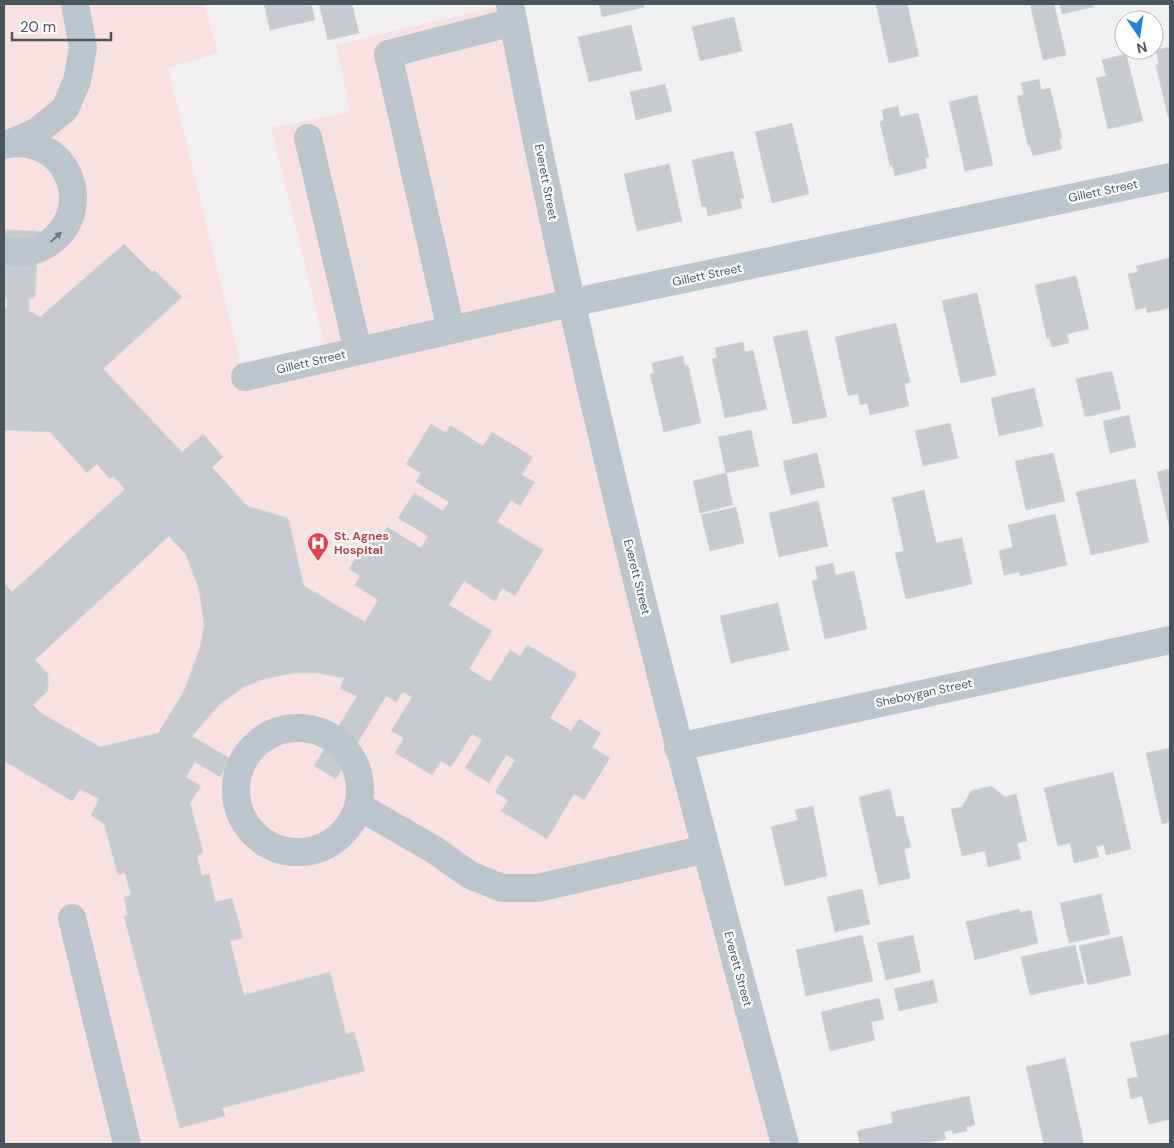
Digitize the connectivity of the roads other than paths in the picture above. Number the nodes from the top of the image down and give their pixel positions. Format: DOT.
graph roads {
  1 [pos="74,4"];
  2 [pos="512,13"];
  3 [pos="308,138"];
  4 [pos="7,144"];
  5 [pos="1170,177"];
  6 [pos="4,250"];
  7 [pos="570,303"];
  8 [pos="451,330"];
  9 [pos="358,351"];
  10 [pos="245,377"];
  11 [pos="1170,640"];
  12 [pos="678,747"];
  13 [pos="358,806"];
  14 [pos="706,850"];
  15 [pos="72,918"];
  16 [pos="127,1144"];
  17 [pos="785,1144"];
  1 -- 4 [label="street"];
  2 -- 7 [label="street, Everett Street"];
  2 -- 8 [label="street"];
  3 -- 9 [label="street"];
  6 -- 4 [label="street, one-way"];
  5 -- 7 [label="street, Gillett Street"];
  7 -- 8 [label="street, Gillett Street"];
  7 -- 12 [label="street, Everett Street"];
  8 -- 9 [label="street, Gillett Street"];
  9 -- 10 [label="street, Gillett Street"];
  11 -- 12 [label="street, Sheboygan Street"];
  12 -- 14 [label="street, Everett Street"];
  13 -- 13 [label="street"];
  13 -- 14 [label="street"];
  14 -- 17 [label="street, Everett Street"];
  15 -- 16 [label="street"];
}
